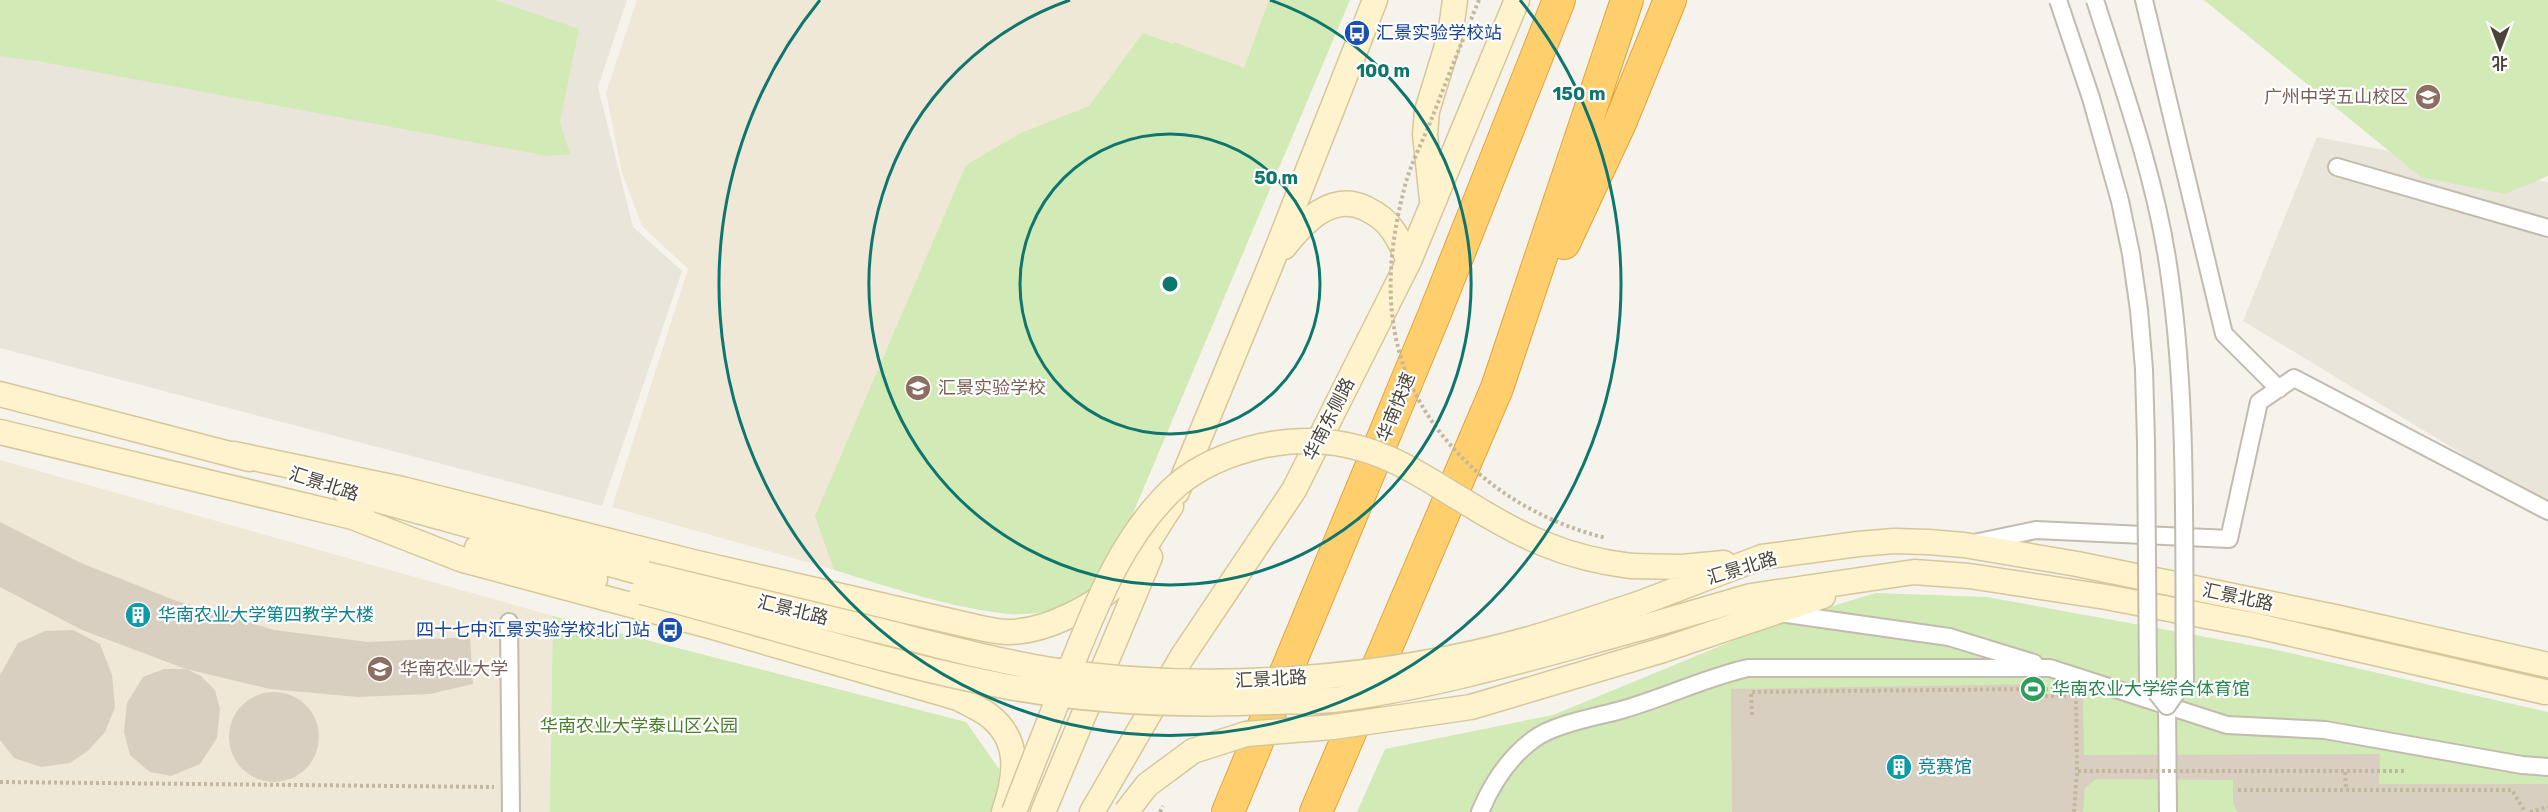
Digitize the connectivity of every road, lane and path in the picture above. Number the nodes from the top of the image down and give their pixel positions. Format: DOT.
graph roads {
  1 [pos="1375,0"];
  2 [pos="1455,0"];
  3 [pos="1479,0"];
  4 [pos="1517,0"];
  5 [pos="1559,0"];
  6 [pos="1627,0"];
  7 [pos="1670,0"];
  8 [pos="2058,0"];
  9 [pos="2095,0"];
  10 [pos="2144,0"];
  11 [pos="2337,167"];
  12 [pos="1433,202"];
  13 [pos="2548,228"];
  14 [pos="1409,261"];
  15 [pos="1271,264"];
  16 [pos="1497,388"];
  17 [pos="2279,388"];
  18 [pos="0,394"];
  19 [pos="0,432"];
  20 [pos="234,454"];
  21 [pos="1171,506"];
  22 [pos="2548,511"];
  23 [pos="350,516"];
  24 [pos="1611,539"];
  25 [pos="1964,545"];
  26 [pos="1762,557"];
  27 [pos="1873,577"];
  28 [pos="644,583"];
  29 [pos="1776,613"];
  30 [pos="1639,616"];
  31 [pos="509,622"];
  32 [pos="2548,665"];
  33 [pos="2050,668"];
  34 [pos="2033,689"];
  35 [pos="2045,689"];
  36 [pos="2545,692"];
  37 [pos="2167,706"];
  38 [pos="1752,715"];
  39 [pos="2548,767"];
  40 [pos="2076,771"];
  41 [pos="2405,771"];
  42 [pos="2345,772"];
  43 [pos="0,783"];
  44 [pos="510,787"];
  45 [pos="2238,790"];
  46 [pos="2346,790"];
  47 [pos="1163,806"];
  48 [pos="2548,807"];
  49 [pos="511,812"];
  50 [pos="1004,812"];
  51 [pos="1014,812"];
  52 [pos="1043,812"];
  53 [pos="1092,812"];
  54 [pos="1126,812"];
  55 [pos="1160,812"];
  56 [pos="1228,812"];
  57 [pos="1316,812"];
  58 [pos="1480,812"];
  59 [pos="2074,812"];
  60 [pos="2168,812"];
  61 [pos="2524,812"];
  62 [pos="2530,812"];
  1 -- 15 [label="street"];
  2 -- 12 [label="street"];
  3 -- 24 [label="path, bridge"];
  4 -- 12 [label="street, 华南东侧路"];
  5 -- 56 [label="highway, 华南快速"];
  6 -- 16 [label="highway"];
  7 -- 16 [label="highway"];
  8 -- 37 [label="street, bridge"];
  9 -- 37 [label="street, bridge"];
  10 -- 17 [label="street"];
  11 -- 13 [label="street"];
  12 -- 14 [label="street, 华南东侧路"];
  14 -- 15 [label="street"];
  14 -- 53 [label="street, 华南东侧路"];
  15 -- 21 [label="street"];
  16 -- 57 [label="highway"];
  17 -- 22 [label="street"];
  17 -- 25 [label="street"];
  18 -- 20 [label="street, 汇景北路"];
  19 -- 23 [label="street, 汇景北路"];
  20 -- 21 [label="street"];
  20 -- 28 [label="street, 汇景北路"];
  21 -- 52 [label="street"];
  23 -- 28 [label="street, 汇景北路"];
  23 -- 50 [label="street"];
  25 -- 26 [label="street, 汇景北路"];
  25 -- 32 [label="street, 汇景北路"];
  26 -- 30 [label="street, 汇景北路"];
  26 -- 51 [label="street, bridge"];
  27 -- 29 [label="street"];
  27 -- 30 [label="street, 汇景北路"];
  27 -- 36 [label="street, 汇景北路"];
  28 -- 30 [label="street, 汇景北路, bridge"];
  29 -- 33 [label="street"];
  29 -- 54 [label="street, bridge"];
  31 -- 44 [label="street"];
  33 -- 37 [label="street"];
  33 -- 58 [label="street"];
  34 -- 35 [label="path"];
  34 -- 38 [label="path"];
  34 -- 40 [label="path"];
  37 -- 39 [label="street"];
  37 -- 60 [label="street"];
  40 -- 42 [label="path, bridge"];
  40 -- 59 [label="path, bridge"];
  41 -- 42 [label="path"];
  42 -- 46 [label="path"];
  43 -- 44 [label="path"];
  44 -- 49 [label="street"];
  45 -- 46 [label="path"];
  46 -- 61 [label="path"];
  47 -- 55 [label="path"];
  48 -- 62 [label="path"];
}
